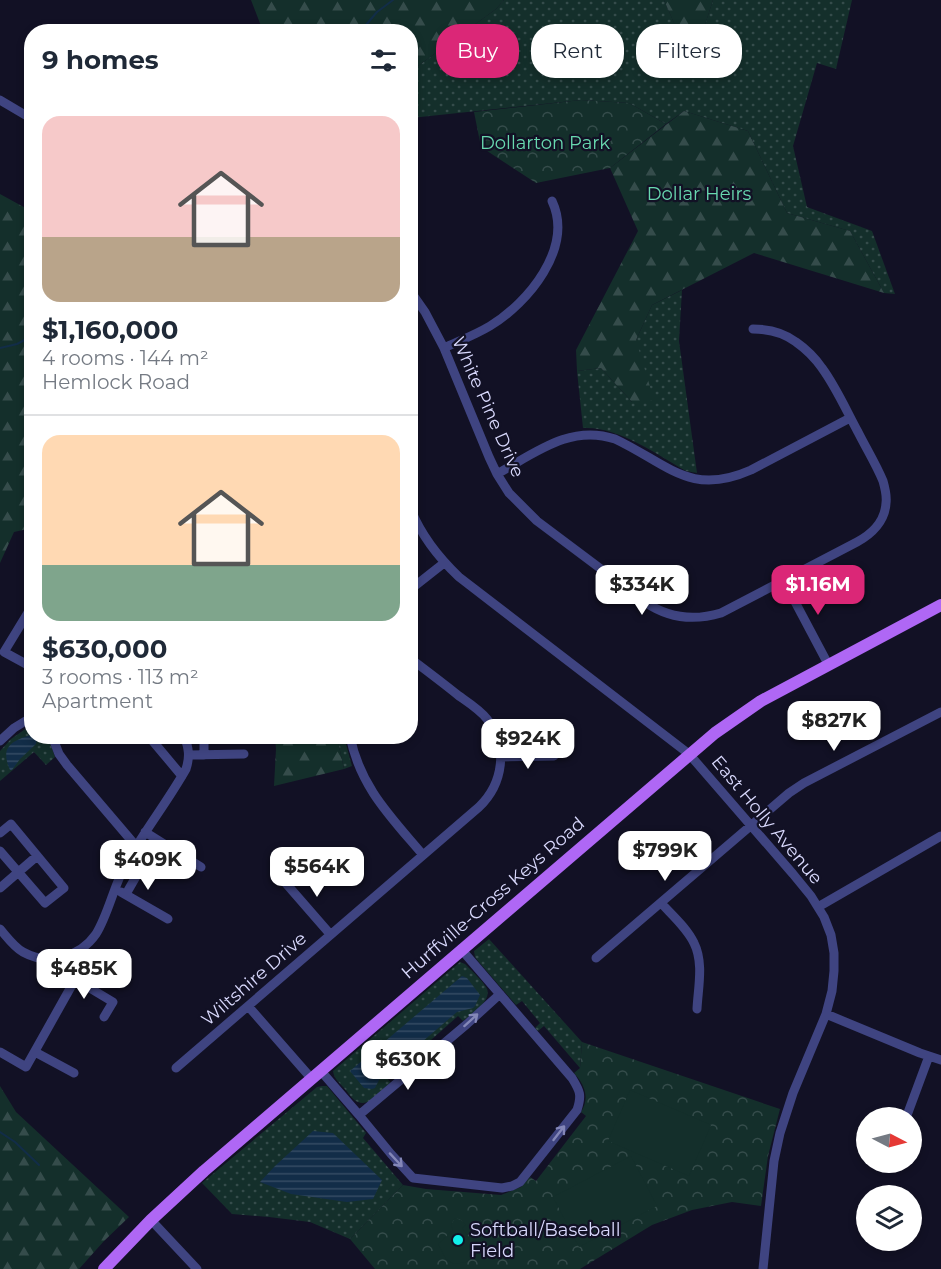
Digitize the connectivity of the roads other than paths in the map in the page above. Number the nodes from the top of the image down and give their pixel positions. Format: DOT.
graph roads {
  1 [pos="0,100"];
  2 [pos="24,114"];
  3 [pos="552,201"];
  4 [pos="418,302"];
  5 [pos="753,328"];
  6 [pos="444,348"];
  7 [pos="850,418"];
  8 [pos="497,474"];
  9 [pos="418,525"];
  10 [pos="444,562"];
  11 [pos="784,581"];
  12 [pos="418,583"];
  13 [pos="941,605"];
  14 [pos="24,620"];
  15 [pos="24,663"];
  16 [pos="418,664"];
  17 [pos="828,664"];
  18 [pos="941,712"];
  19 [pos="24,722"];
  20 [pos="0,741"];
  21 [pos="55,744"];
  22 [pos="155,744"];
  23 [pos="187,744"];
  24 [pos="204,744"];
  25 [pos="352,744"];
  26 [pos="244,754"];
  27 [pos="689,754"];
  28 [pos="189,755"];
  29 [pos="204,755"];
  30 [pos="554,756"];
  31 [pos="501,757"];
  32 [pos="182,776"];
  33 [pos="751,826"];
  34 [pos="145,832"];
  35 [pos="0,833"];
  36 [pos="941,836"];
  37 [pos="157,840"];
  38 [pos="136,846"];
  39 [pos="0,851"];
  40 [pos="423,855"];
  41 [pos="37,856"];
  42 [pos="201,867"];
  43 [pos="18,873"];
  44 [pos="283,880"];
  45 [pos="0,888"];
  46 [pos="114,888"];
  47 [pos="126,894"];
  48 [pos="661,903"];
  49 [pos="818,907"];
  50 [pos="168,919"];
  51 [pos="0,930"];
  52 [pos="330,934"];
  53 [pos="461,949"];
  54 [pos="68,956"];
  55 [pos="596,958"];
  56 [pos="73,980"];
  57 [pos="500,994"];
  58 [pos="248,1006"];
  59 [pos="697,1009"];
  60 [pos="826,1014"];
  61 [pos="104,1017"];
  62 [pos="0,1052"];
  63 [pos="35,1052"];
  64 [pos="929,1056"];
  65 [pos="941,1060"];
  66 [pos="176,1068"];
  67 [pos="74,1073"];
  68 [pos="316,1074"];
  69 [pos="910,1107"];
  70 [pos="359,1115"];
  71 [pos="151,1220"];
  72 [pos="104,1269"];
  73 [pos="197,1269"];
  74 [pos="763,1269"];
  1 -- 2 [label="street"];
  3 -- 6 [label="street"];
  4 -- 6 [label="street, White Pine Drive"];
  5 -- 7 [label="street, White Pine Drive"];
  6 -- 8 [label="street, White Pine Drive"];
  7 -- 8 [label="street"];
  7 -- 11 [label="street, White Pine Drive"];
  8 -- 11 [label="street, White Pine Drive"];
  9 -- 10 [label="street, East Holly Avenue"];
  10 -- 12 [label="street"];
  10 -- 27 [label="street, East Holly Avenue"];
  11 -- 17 [label="street"];
  13 -- 17 [label="main road, Hurffville-Cross Keys Road"];
  14 -- 15 [label="street"];
  16 -- 31 [label="street, Wiltshire Drive"];
  17 -- 27 [label="main road, Hurffville-Cross Keys Road"];
  18 -- 33 [label="street"];
  19 -- 20 [label="street"];
  21 -- 38 [label="street"];
  22 -- 32 [label="street"];
  23 -- 28 [label="street"];
  24 -- 29 [label="street"];
  25 -- 40 [label="street"];
  26 -- 29 [label="street"];
  27 -- 33 [label="street, East Holly Avenue"];
  27 -- 53 [label="main road, Hurffville-Cross Keys Road"];
  28 -- 29 [label="street"];
  28 -- 32 [label="street"];
  30 -- 31 [label="street"];
  31 -- 40 [label="street, Wiltshire Drive"];
  32 -- 34 [label="street"];
  33 -- 48 [label="street"];
  33 -- 49 [label="street, East Holly Avenue"];
  34 -- 37 [label="street"];
  34 -- 38 [label="street"];
  35 -- 41 [label="street"];
  36 -- 49 [label="street"];
  37 -- 42 [label="street"];
  37 -- 47 [label="street"];
  38 -- 46 [label="street"];
  39 -- 43 [label="street"];
  40 -- 52 [label="street, Wiltshire Drive"];
  41 -- 43 [label="street"];
  41 -- 43 [label="street"];
  43 -- 45 [label="street"];
  44 -- 52 [label="street"];
  46 -- 47 [label="street"];
  46 -- 54 [label="street"];
  47 -- 50 [label="street"];
  48 -- 55 [label="street"];
  48 -- 59 [label="street"];
  49 -- 60 [label="street, East Holly Avenue"];
  51 -- 54 [label="street"];
  52 -- 58 [label="street, Wiltshire Drive"];
  53 -- 57 [label="street"];
  53 -- 68 [label="main road, Hurffville-Cross Keys Road"];
  54 -- 56 [label="street"];
  56 -- 61 [label="street"];
  56 -- 63 [label="street"];
  70 -- 57 [label="street, one-way"];
  70 -- 57 [label="street, one-way"];
  58 -- 66 [label="street, Wiltshire Drive"];
  58 -- 68 [label="street"];
  60 -- 64 [label="street"];
  60 -- 74 [label="street, East Holly Avenue"];
  62 -- 63 [label="street"];
  63 -- 67 [label="street"];
  64 -- 65 [label="street"];
  64 -- 69 [label="street"];
  68 -- 70 [label="street"];
  68 -- 71 [label="main road, Hurffville-Cross Keys Road"];
  71 -- 72 [label="main road, Hurffville-Cross Keys Road"];
  71 -- 73 [label="street"];
}
